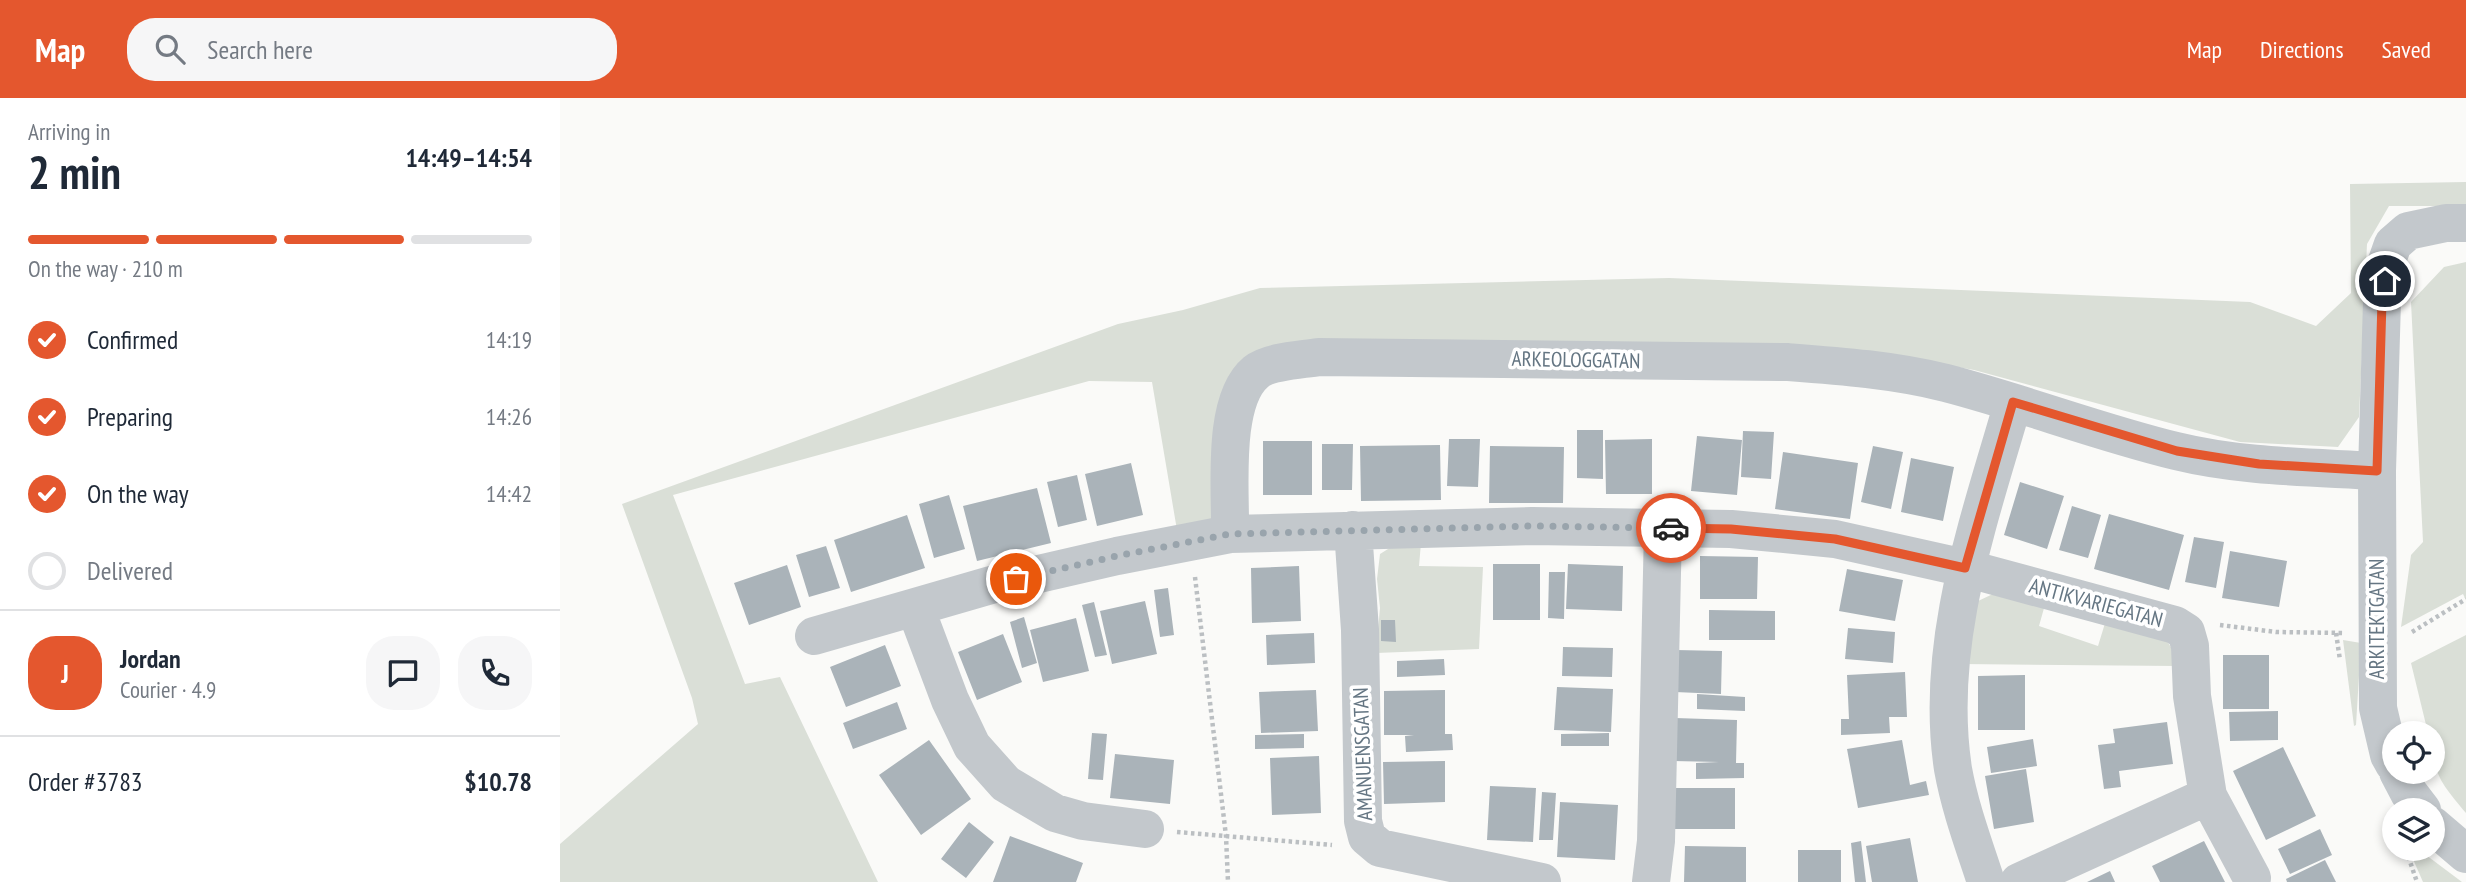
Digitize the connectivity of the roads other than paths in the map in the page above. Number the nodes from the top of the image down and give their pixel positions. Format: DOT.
graph roads {
  1 [pos="2466,223"];
  2 [pos="2013,402"];
  3 [pos="2377,471"];
  4 [pos="1663,528"];
  5 [pos="1353,530"];
  6 [pos="1230,534"];
  7 [pos="1965,568"];
  8 [pos="915,607"];
  9 [pos="814,636"];
  10 [pos="2382,725"];
  11 [pos="2208,796"];
  12 [pos="1145,829"];
  13 [pos="2445,836"];
  14 [pos="2466,853"];
  15 [pos="2252,878"];
  16 [pos="1542,882"];
  17 [pos="1651,882"];
  18 [pos="1986,882"];
  19 [pos="2019,882"];
  1 -- 3 [label="street, ARKITEKTGATAN"];
  2 -- 3 [label="street, ARKEOLOGGATAN"];
  2 -- 6 [label="street, ARKEOLOGGATAN"];
  2 -- 7 [label="street"];
  3 -- 10 [label="street, ARKITEKTGATAN"];
  4 -- 5 [label="street"];
  4 -- 7 [label="street"];
  4 -- 17 [label="street"];
  5 -- 6 [label="street"];
  5 -- 16 [label="street, AMANUENSGATAN"];
  6 -- 8 [label="street"];
  7 -- 11 [label="street, ANTIKVARIEGATAN"];
  7 -- 18 [label="street"];
  8 -- 9 [label="street"];
  8 -- 12 [label="street"];
  11 -- 15 [label="street, ANTIKVARIEGATAN"];
  11 -- 19 [label="street"];
  13 -- 14 [label="street"];
}
